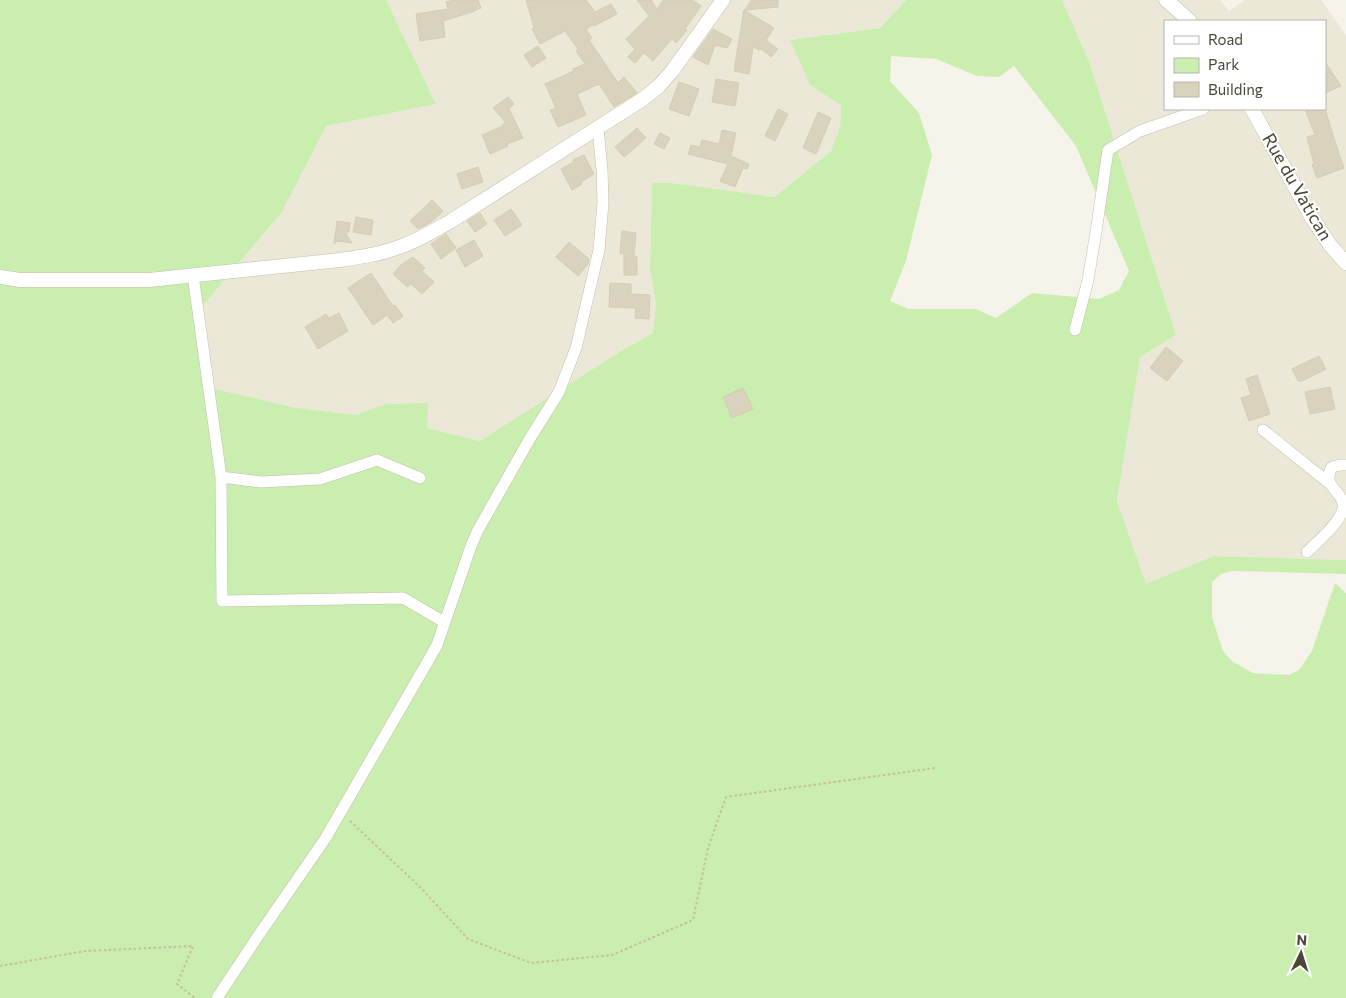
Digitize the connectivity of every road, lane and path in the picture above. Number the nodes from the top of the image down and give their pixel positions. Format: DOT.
graph roads {
  1 [pos="723,0"];
  2 [pos="1166,0"];
  3 [pos="1189,20"];
  4 [pos="1201,110"];
  5 [pos="1253,110"];
  6 [pos="598,128"];
  7 [pos="1346,263"];
  8 [pos="193,275"];
  9 [pos="0,277"];
  10 [pos="1075,330"];
  11 [pos="1263,430"];
  12 [pos="1346,466"];
  13 [pos="221,477"];
  14 [pos="420,478"];
  15 [pos="1329,483"];
  16 [pos="1307,552"];
  17 [pos="444,622"];
  18 [pos="935,768"];
  19 [pos="341,813"];
  20 [pos="0,966"];
  21 [pos="195,998"];
  22 [pos="217,998"];
  1 -- 6 [label="street"];
  2 -- 3 [label="street"];
  4 -- 10 [label="street"];
  5 -- 7 [label="street, Rue du Vatican"];
  6 -- 8 [label="street"];
  6 -- 17 [label="street"];
  8 -- 9 [label="street"];
  8 -- 13 [label="street"];
  11 -- 15 [label="street"];
  12 -- 15 [label="street"];
  13 -- 14 [label="street"];
  13 -- 17 [label="street"];
  15 -- 16 [label="street"];
  17 -- 19 [label="street"];
  18 -- 19 [label="path"];
  19 -- 22 [label="street"];
  20 -- 21 [label="path"];
}
